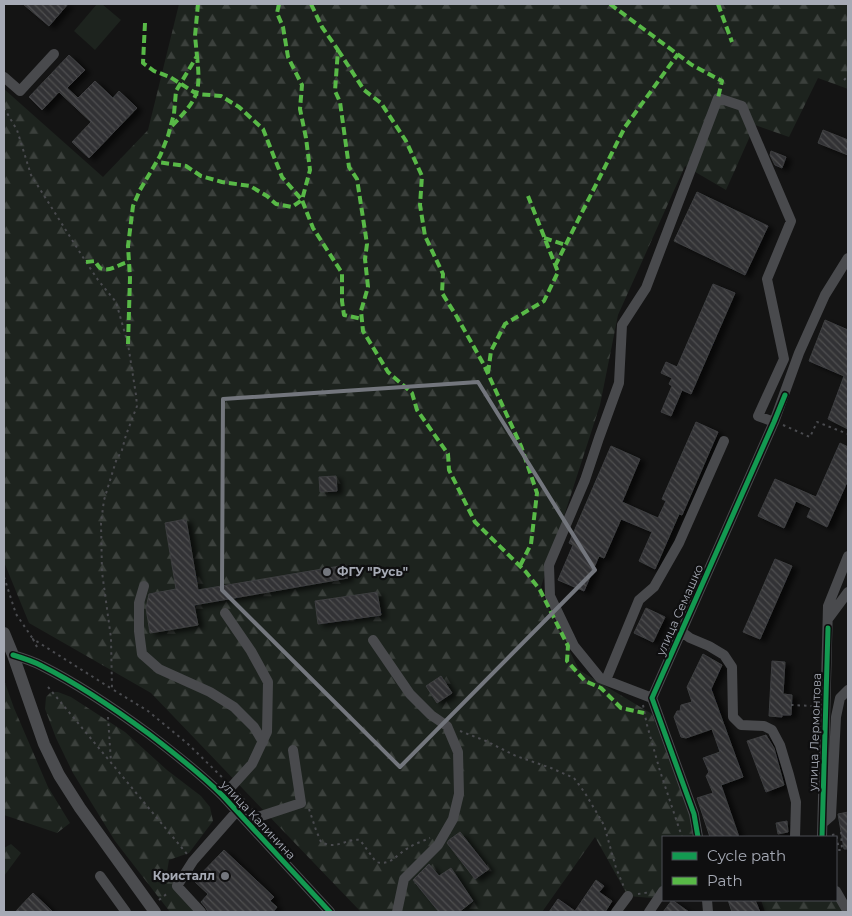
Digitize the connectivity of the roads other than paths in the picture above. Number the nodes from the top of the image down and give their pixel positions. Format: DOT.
graph roads {
  1 [pos="54,54"];
  2 [pos="4,77"];
  3 [pos="848,258"];
  4 [pos="774,422"];
  5 [pos="724,441"];
  6 [pos="848,556"];
  7 [pos="144,586"];
  8 [pos="848,592"];
  9 [pos="225,613"];
  10 [pos="828,623"];
  11 [pos="682,632"];
  12 [pos="4,633"];
  13 [pos="373,640"];
  14 [pos="13,655"];
  15 [pos="606,680"];
  16 [pos="848,690"];
  17 [pos="648,697"];
  18 [pos="263,742"];
  19 [pos="293,750"];
  20 [pos="223,796"];
  21 [pos="237,811"];
  22 [pos="246,821"];
  23 [pos="823,823"];
  24 [pos="698,836"];
  25 [pos="795,836"];
  26 [pos="827,836"];
  27 [pos="100,876"];
  28 [pos="659,891"];
  29 [pos="837,893"];
  30 [pos="628,896"];
  31 [pos="153,909"];
  32 [pos="126,912"];
  33 [pos="201,912"];
  34 [pos="330,912"];
  35 [pos="397,912"];
  36 [pos="616,912"];
  37 [pos="649,912"];
  38 [pos="848,912"];
  1 -- 2 [label="street"];
  3 -- 4 [label="street, улица Семашко"];
  4 -- 11 [label="street, улица Семашко"];
  4 -- 15 [label="street"];
  5 -- 15 [label="street"];
  6 -- 10 [label="street, улица Лермонтова"];
  7 -- 18 [label="street"];
  8 -- 10 [label="street"];
  9 -- 18 [label="street"];
  10 -- 23 [label="street, улица Лермонтова"];
  11 -- 17 [label="street, улица Семашко"];
  11 -- 25 [label="street"];
  12 -- 14 [label="main road"];
  13 -- 35 [label="street"];
  14 -- 20 [label="street, улица Калинина"];
  14 -- 31 [label="main road"];
  15 -- 17 [label="street"];
  16 -- 23 [label="street"];
  17 -- 24 [label="street"];
  18 -- 20 [label="street"];
  19 -- 22 [label="street"];
  20 -- 21 [label="street, улица Калинина"];
  21 -- 22 [label="street, улица Калинина"];
  21 -- 33 [label="street"];
  22 -- 34 [label="street, улица Калинина"];
  23 -- 26 [label="street, улица Лермонтова"];
  27 -- 32 [label="street"];
  28 -- 37 [label="street"];
  29 -- 38 [label="street"];
  30 -- 36 [label="street"];
}
